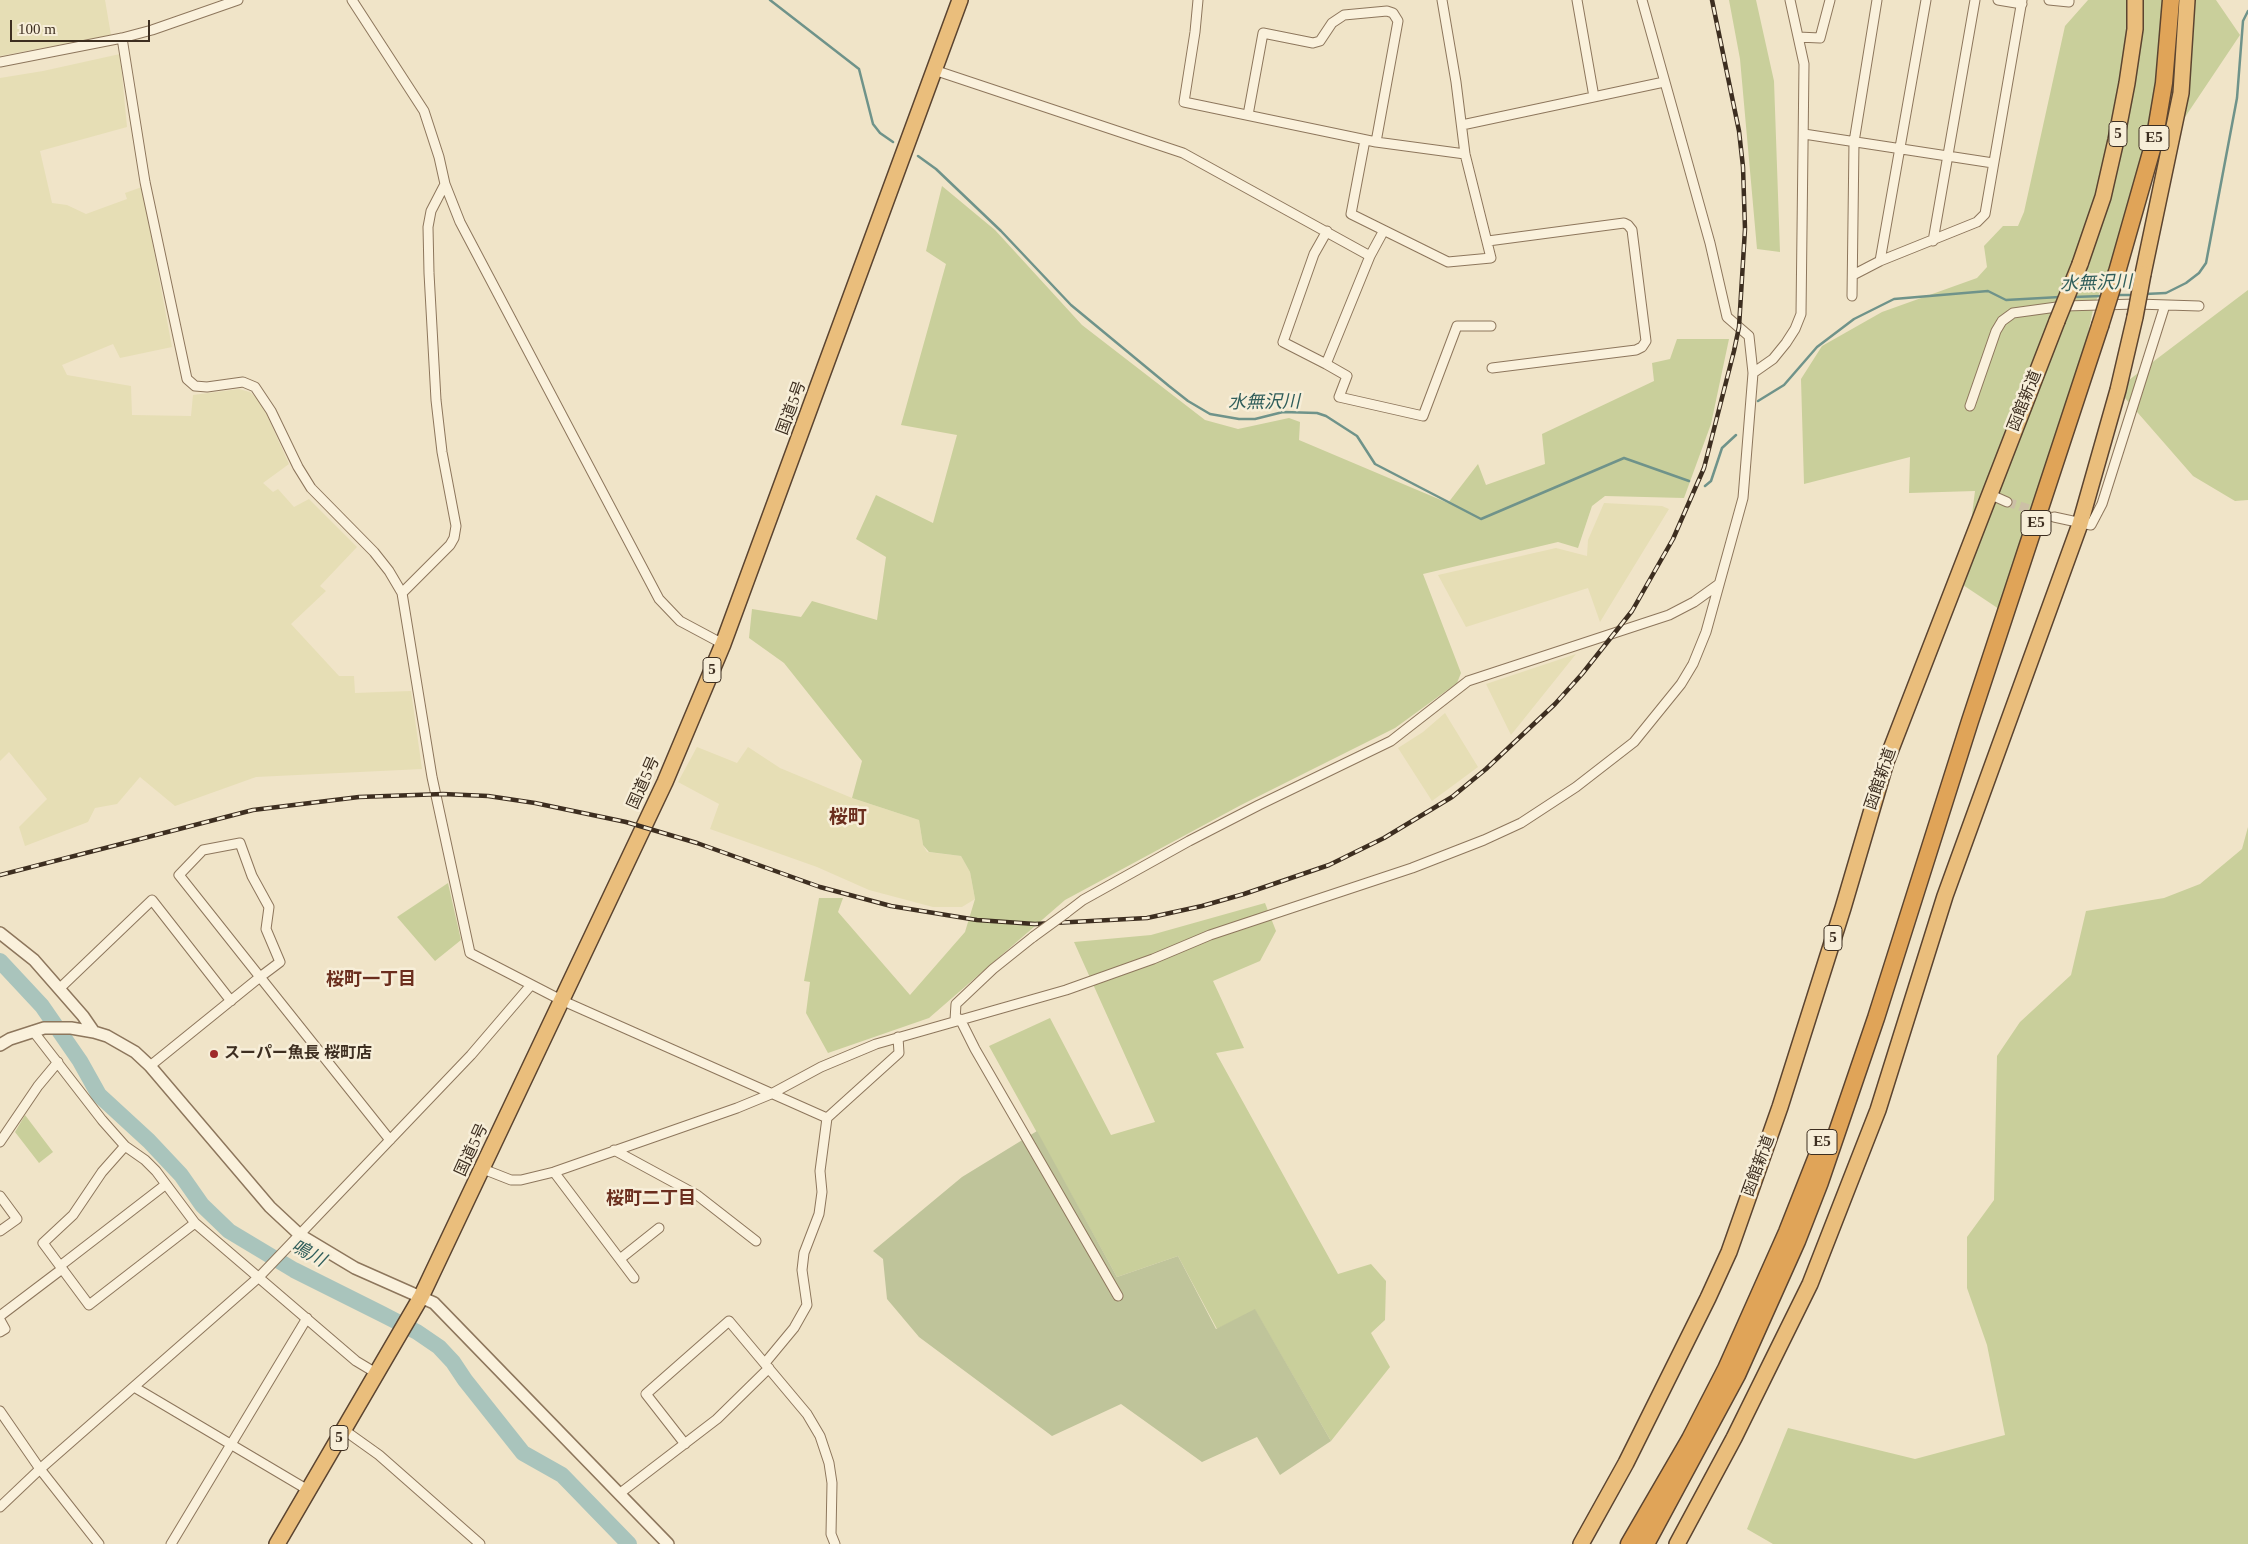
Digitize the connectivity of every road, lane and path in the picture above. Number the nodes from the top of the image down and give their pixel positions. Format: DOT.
graph roads {
  1 [pos="238,0"];
  2 [pos="352,0"];
  3 [pos="1198,0"];
  4 [pos="1442,0"];
  5 [pos="1577,0"];
  6 [pos="1642,0"];
  7 [pos="1790,0"];
  8 [pos="1830,0"];
  9 [pos="1877,0"];
  10 [pos="1926,0"];
  11 [pos="1975,0"];
  12 [pos="1998,0"];
  13 [pos="2049,0"];
  14 [pos="2070,0"];
  15 [pos="2135,0"];
  16 [pos="2171,0"];
  17 [pos="2187,0"];
  18 [pos="957,2"];
  19 [pos="2022,2"];
  20 [pos="1798,37"];
  21 [pos="122,38"];
  22 [pos="0,62"];
  23 [pos="934,70"];
  24 [pos="1664,82"];
  25 [pos="1594,97"];
  26 [pos="1248,115"];
  27 [pos="1462,125"];
  28 [pos="1804,134"];
  29 [pos="1365,140"];
  30 [pos="1376,142"];
  31 [pos="1854,142"];
  32 [pos="1901,148"];
  33 [pos="1465,154"];
  34 [pos="1946,156"];
  35 [pos="1994,163"];
  36 [pos="445,184"];
  37 [pos="1327,232"];
  38 [pos="1383,232"];
  39 [pos="1933,240"];
  40 [pos="1488,241"];
  41 [pos="1370,256"];
  42 [pos="1880,261"];
  43 [pos="1853,275"];
  44 [pos="1852,296"];
  45 [pos="2165,305"];
  46 [pos="2199,306"];
  47 [pos="1491,326"];
  48 [pos="1326,364"];
  49 [pos="1492,368"];
  50 [pos="1753,373"];
  51 [pos="1970,406"];
  52 [pos="1988,494"];
  53 [pos="2007,502"];
  54 [pos="2054,517"];
  55 [pos="2080,524"];
  56 [pos="1720,584"];
  57 [pos="402,593"];
  58 [pos="723,644"];
  59 [pos="1970,721"];
  60 [pos="0,933"];
  61 [pos="260,977"];
  62 [pos="531,985"];
  63 [pos="59,988"];
  64 [pos="561,1000"];
  65 [pos="231,1001"];
  66 [pos="958,1020"];
  67 [pos="39,1030"];
  68 [pos="94,1032"];
  69 [pos="898,1038"];
  70 [pos="1,1043"];
  71 [pos="58,1062"];
  72 [pos="150,1066"];
  73 [pos="771,1094"];
  74 [pos="827,1118"];
  75 [pos="390,1140"];
  76 [pos="0,1142"];
  77 [pos="125,1146"];
  78 [pos="614,1150"];
  79 [pos="483,1169"];
  80 [pos="554,1172"];
  81 [pos="165,1185"];
  82 [pos="0,1196"];
  83 [pos="195,1223"];
  84 [pos="659,1228"];
  85 [pos="0,1231"];
  86 [pos="300,1236"];
  87 [pos="756,1241"];
  88 [pos="620,1260"];
  89 [pos="61,1267"];
  90 [pos="259,1277"];
  91 [pos="634,1278"];
  92 [pos="421,1296"];
  93 [pos="1118,1296"];
  94 [pos="0,1316"];
  95 [pos="307,1318"];
  96 [pos="0,1320"];
  97 [pos="0,1332"];
  98 [pos="767,1366"];
  99 [pos="376,1373"];
  100 [pos="134,1387"];
  101 [pos="0,1411"];
  102 [pos="344,1430"];
  103 [pos="231,1443"];
  104 [pos="685,1444"];
  105 [pos="40,1469"];
  106 [pos="308,1490"];
  107 [pos="619,1494"];
  108 [pos="0,1507"];
  109 [pos="99,1544"];
  110 [pos="171,1544"];
  111 [pos="277,1544"];
  112 [pos="480,1544"];
  113 [pos="668,1544"];
  114 [pos="835,1544"];
  115 [pos="1582,1544"];
  116 [pos="1629,1544"];
  117 [pos="1646,1544"];
  118 [pos="1677,1544"];
  1 -- 21 [label="street"];
  2 -- 36 [label="street"];
  3 -- 26 [label="street"];
  4 -- 27 [label="street"];
  5 -- 25 [label="street"];
  6 -- 24 [label="street"];
  7 -- 20 [label="street"];
  8 -- 20 [label="street"];
  9 -- 31 [label="street"];
  10 -- 32 [label="street"];
  11 -- 34 [label="street"];
  12 -- 19 [label="street"];
  13 -- 14 [label="street"];
  15 -- 52 [label="highway, 函館新道 / 5, bridge"];
  16 -- 59 [label="highway, E5, bridge"];
  17 -- 55 [label="highway, bridge"];
  18 -- 23 [label="highway, 国道5号 / 5"];
  19 -- 35 [label="street"];
  20 -- 28 [label="street"];
  21 -- 22 [label="street"];
  21 -- 57 [label="street"];
  23 -- 37 [label="street"];
  23 -- 58 [label="highway, 国道5号 / 5"];
  24 -- 25 [label="street"];
  24 -- 50 [label="street"];
  25 -- 27 [label="street"];
  26 -- 29 [label="street"];
  26 -- 30 [label="street"];
  27 -- 33 [label="street"];
  28 -- 31 [label="street"];
  28 -- 50 [label="street"];
  29 -- 30 [label="street"];
  29 -- 38 [label="street"];
  30 -- 33 [label="street"];
  31 -- 32 [label="street"];
  31 -- 43 [label="street"];
  32 -- 34 [label="street"];
  32 -- 42 [label="street"];
  33 -- 40 [label="street"];
  34 -- 35 [label="street"];
  34 -- 39 [label="street"];
  35 -- 39 [label="street"];
  36 -- 57 [label="street"];
  36 -- 58 [label="street"];
  37 -- 41 [label="street"];
  37 -- 48 [label="street"];
  38 -- 40 [label="street"];
  38 -- 41 [label="street"];
  39 -- 42 [label="street"];
  40 -- 49 [label="street"];
  41 -- 48 [label="street"];
  42 -- 43 [label="street"];
  43 -- 44 [label="street"];
  45 -- 46 [label="street"];
  45 -- 51 [label="street"];
  45 -- 55 [label="street"];
  47 -- 48 [label="street"];
  50 -- 56 [label="street"];
  52 -- 53 [label="street"];
  52 -- 115 [label="highway, 函館新道 / 5"];
  54 -- 55 [label="street"];
  55 -- 118 [label="highway"];
  56 -- 66 [label="street, bridge"];
  56 -- 66 [label="street"];
  57 -- 62 [label="street"];
  58 -- 64 [label="highway, 国道5号 / 5"];
  59 -- 116 [label="highway, E5"];
  59 -- 117 [label="highway, E5"];
  60 -- 63 [label="street"];
  61 -- 61 [label="street"];
  61 -- 65 [label="street"];
  61 -- 75 [label="street"];
  62 -- 64 [label="street"];
  62 -- 75 [label="street"];
  63 -- 65 [label="street"];
  63 -- 68 [label="street"];
  64 -- 73 [label="street"];
  64 -- 79 [label="highway, 国道5号 / 5"];
  65 -- 72 [label="street"];
  66 -- 69 [label="street"];
  66 -- 93 [label="street"];
  67 -- 68 [label="street"];
  67 -- 70 [label="street"];
  67 -- 71 [label="street"];
  68 -- 72 [label="street"];
  69 -- 73 [label="street"];
  69 -- 74 [label="street"];
  71 -- 76 [label="street"];
  71 -- 77 [label="street"];
  72 -- 86 [label="street"];
  73 -- 74 [label="street"];
  73 -- 78 [label="street"];
  74 -- 98 [label="street"];
  75 -- 86 [label="street"];
  77 -- 81 [label="street"];
  77 -- 89 [label="street"];
  78 -- 80 [label="street"];
  78 -- 87 [label="street"];
  79 -- 80 [label="street"];
  79 -- 92 [label="highway, 国道5号 / 5"];
  80 -- 88 [label="street"];
  81 -- 83 [label="street"];
  81 -- 89 [label="street"];
  82 -- 85 [label="street"];
  83 -- 89 [label="street"];
  83 -- 90 [label="street"];
  84 -- 88 [label="street"];
  86 -- 90 [label="street"];
  86 -- 92 [label="street"];
  88 -- 91 [label="street"];
  89 -- 94 [label="street"];
  90 -- 95 [label="street"];
  90 -- 100 [label="street"];
  92 -- 99 [label="highway, 国道5号 / 5"];
  92 -- 107 [label="street"];
  95 -- 99 [label="street"];
  95 -- 103 [label="street"];
  96 -- 97 [label="street"];
  98 -- 104 [label="street"];
  98 -- 104 [label="street"];
  98 -- 114 [label="street"];
  99 -- 102 [label="highway, 国道5号 / 5"];
  100 -- 103 [label="street"];
  100 -- 105 [label="street"];
  101 -- 105 [label="street"];
  102 -- 106 [label="highway, 国道5号 / 5"];
  102 -- 112 [label="street"];
  103 -- 106 [label="street"];
  103 -- 110 [label="street"];
  104 -- 107 [label="street"];
  105 -- 108 [label="street"];
  105 -- 109 [label="street"];
  106 -- 111 [label="highway, 国道5号 / 5"];
  107 -- 113 [label="street"];
}
